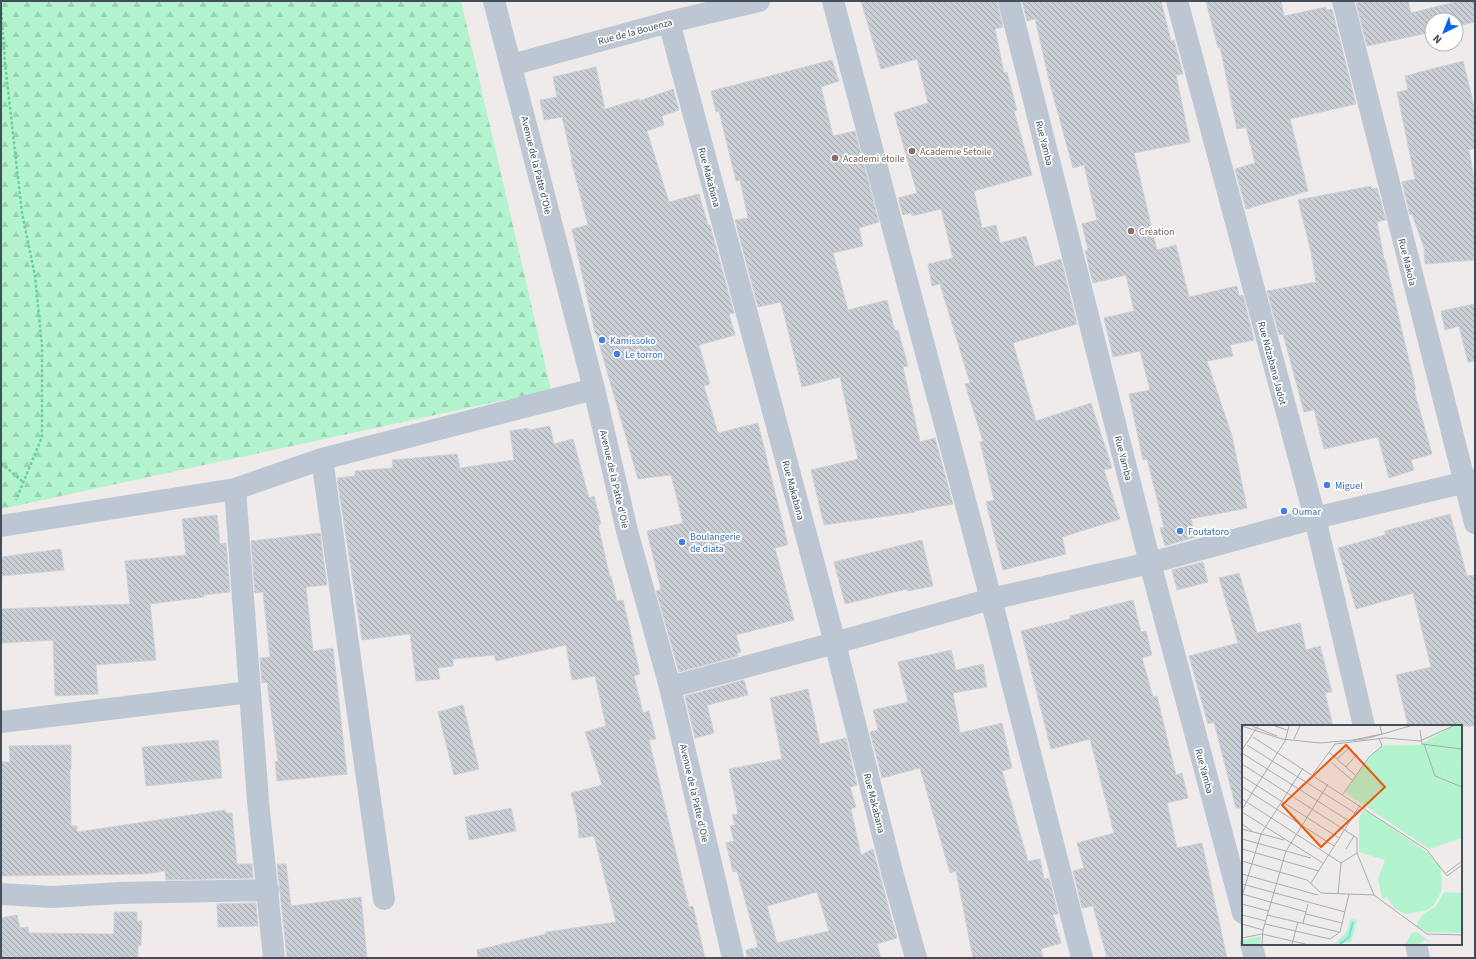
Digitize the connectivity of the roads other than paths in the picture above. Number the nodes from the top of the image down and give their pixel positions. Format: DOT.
graph roads {
  1 [pos="494,1"];
  2 [pos="759,1"];
  3 [pos="833,1"];
  4 [pos="1009,1"];
  5 [pos="1177,1"];
  6 [pos="1343,1"];
  7 [pos="669,22"];
  8 [pos="511,65"];
  9 [pos="594,389"];
  10 [pos="322,459"];
  11 [pos="1469,481"];
  12 [pos="235,489"];
  13 [pos="1315,518"];
  14 [pos="1475,523"];
  15 [pos="4,525"];
  16 [pos="1150,563"];
  17 [pos="990,599"];
  18 [pos="835,643"];
  19 [pos="670,687"];
  20 [pos="250,692"];
  21 [pos="1,722"];
  22 [pos="1364,725"];
  23 [pos="268,890"];
  24 [pos="1,894"];
  25 [pos="384,899"];
  26 [pos="1242,909"];
  27 [pos="1251,945"];
  28 [pos="1416,945"];
  29 [pos="274,958"];
  30 [pos="733,958"];
  31 [pos="916,958"];
  32 [pos="1082,958"];
  33 [pos="1255,958"];
  34 [pos="1419,958"];
  1 -- 8 [label="street, Avenue de la Patte d'Oie"];
  2 -- 7 [label="street, Rue de la Bouenza"];
  3 -- 17 [label="street"];
  4 -- 16 [label="street, Rue Yamba"];
  5 -- 13 [label="street, Rue Ndzabana Jadot"];
  6 -- 11 [label="street, Rue Makola"];
  7 -- 8 [label="street, Rue de la Bouenza"];
  7 -- 18 [label="street, Rue Makabana"];
  8 -- 9 [label="street, Avenue de la Patte d'Oie"];
  9 -- 10 [label="street"];
  9 -- 19 [label="street, Avenue de la Patte d'Oie"];
  10 -- 12 [label="street"];
  10 -- 25 [label="street"];
  11 -- 13 [label="street"];
  11 -- 14 [label="street, Rue Makola"];
  12 -- 15 [label="street"];
  12 -- 20 [label="street"];
  13 -- 16 [label="street"];
  13 -- 22 [label="street, Rue Ndzabana Jadot"];
  16 -- 17 [label="street"];
  16 -- 26 [label="street, Rue Yamba"];
  17 -- 18 [label="street"];
  17 -- 32 [label="street"];
  18 -- 19 [label="street"];
  18 -- 31 [label="street, Rue Makabana"];
  19 -- 30 [label="street, Avenue de la Patte d'Oie"];
  20 -- 21 [label="street"];
  20 -- 23 [label="street"];
  23 -- 24 [label="street"];
  23 -- 29 [label="street"];
  27 -- 33 [label="street"];
  28 -- 34 [label="street"];
}
